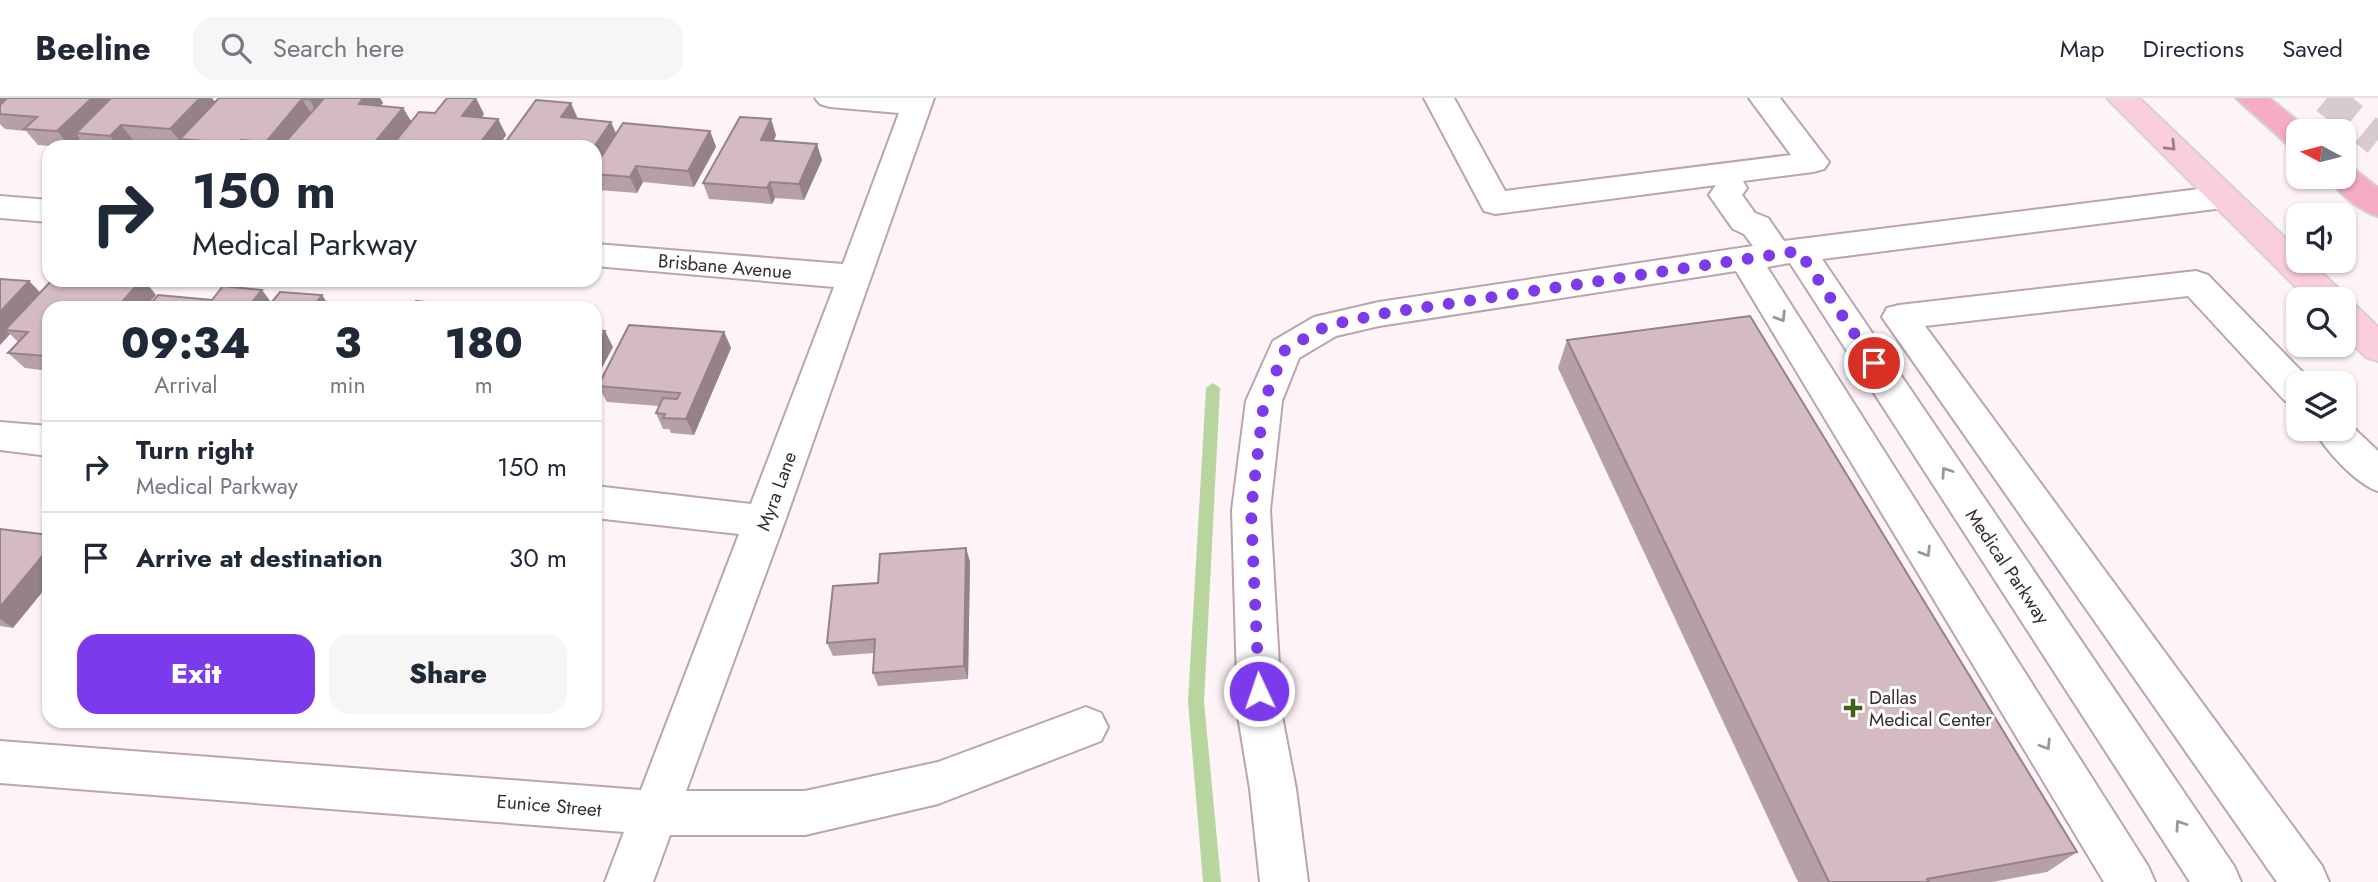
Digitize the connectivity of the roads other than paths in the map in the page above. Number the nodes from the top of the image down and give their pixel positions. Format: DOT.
graph roads {
  1 [pos="830,98"];
  2 [pos="1439,98"];
  3 [pos="1764,98"];
  4 [pos="2122,98"];
  5 [pos="2252,98"];
  6 [pos="918,102"];
  7 [pos="2286,127"];
  8 [pos="1726,180"];
  9 [pos="2356,187"];
  10 [pos="2223,197"];
  11 [pos="2378,205"];
  12 [pos="0,207"];
  13 [pos="42,210"];
  14 [pos="1769,247"];
  15 [pos="602,257"];
  16 [pos="855,277"];
  17 [pos="2316,287"];
  18 [pos="2356,327"];
  19 [pos="2378,348"];
  20 [pos="2286,378"];
  21 [pos="0,436"];
  22 [pos="42,440"];
  23 [pos="2344,441"];
  24 [pos="2378,476"];
  25 [pos="602,503"];
  26 [pos="765,521"];
  27 [pos="1086,727"];
  28 [pos="0,762"];
  29 [pos="655,813"];
  30 [pos="629,882"];
  31 [pos="1283,882"];
  32 [pos="2131,882"];
  33 [pos="2217,882"];
  34 [pos="2305,882"];
  1 -- 6 [label="street"];
  2 -- 8 [label="street"];
  3 -- 8 [label="street"];
  4 -- 10 [label="main road, one-way"];
  5 -- 7 [label="highway"];
  6 -- 16 [label="street, Myra Lane"];
  8 -- 14 [label="street"];
  9 -- 11 [label="highway"];
  10 -- 14 [label="street"];
  10 -- 17 [label="main road"];
  12 -- 13 [label="street"];
  14 -- 31 [label="street"];
  14 -- 32 [label="street, one-way"];
  33 -- 14 [label="street, Medical Parkway, one-way"];
  15 -- 16 [label="street, Brisbane Avenue"];
  16 -- 26 [label="street, Myra Lane"];
  18 -- 19 [label="main road"];
  20 -- 34 [label="street"];
  21 -- 22 [label="street"];
  23 -- 24 [label="street"];
  25 -- 26 [label="street"];
  26 -- 29 [label="street, Myra Lane"];
  27 -- 29 [label="street, Eunice Street"];
  28 -- 29 [label="street, Eunice Street"];
  29 -- 30 [label="street, Myra Lane"];
}
